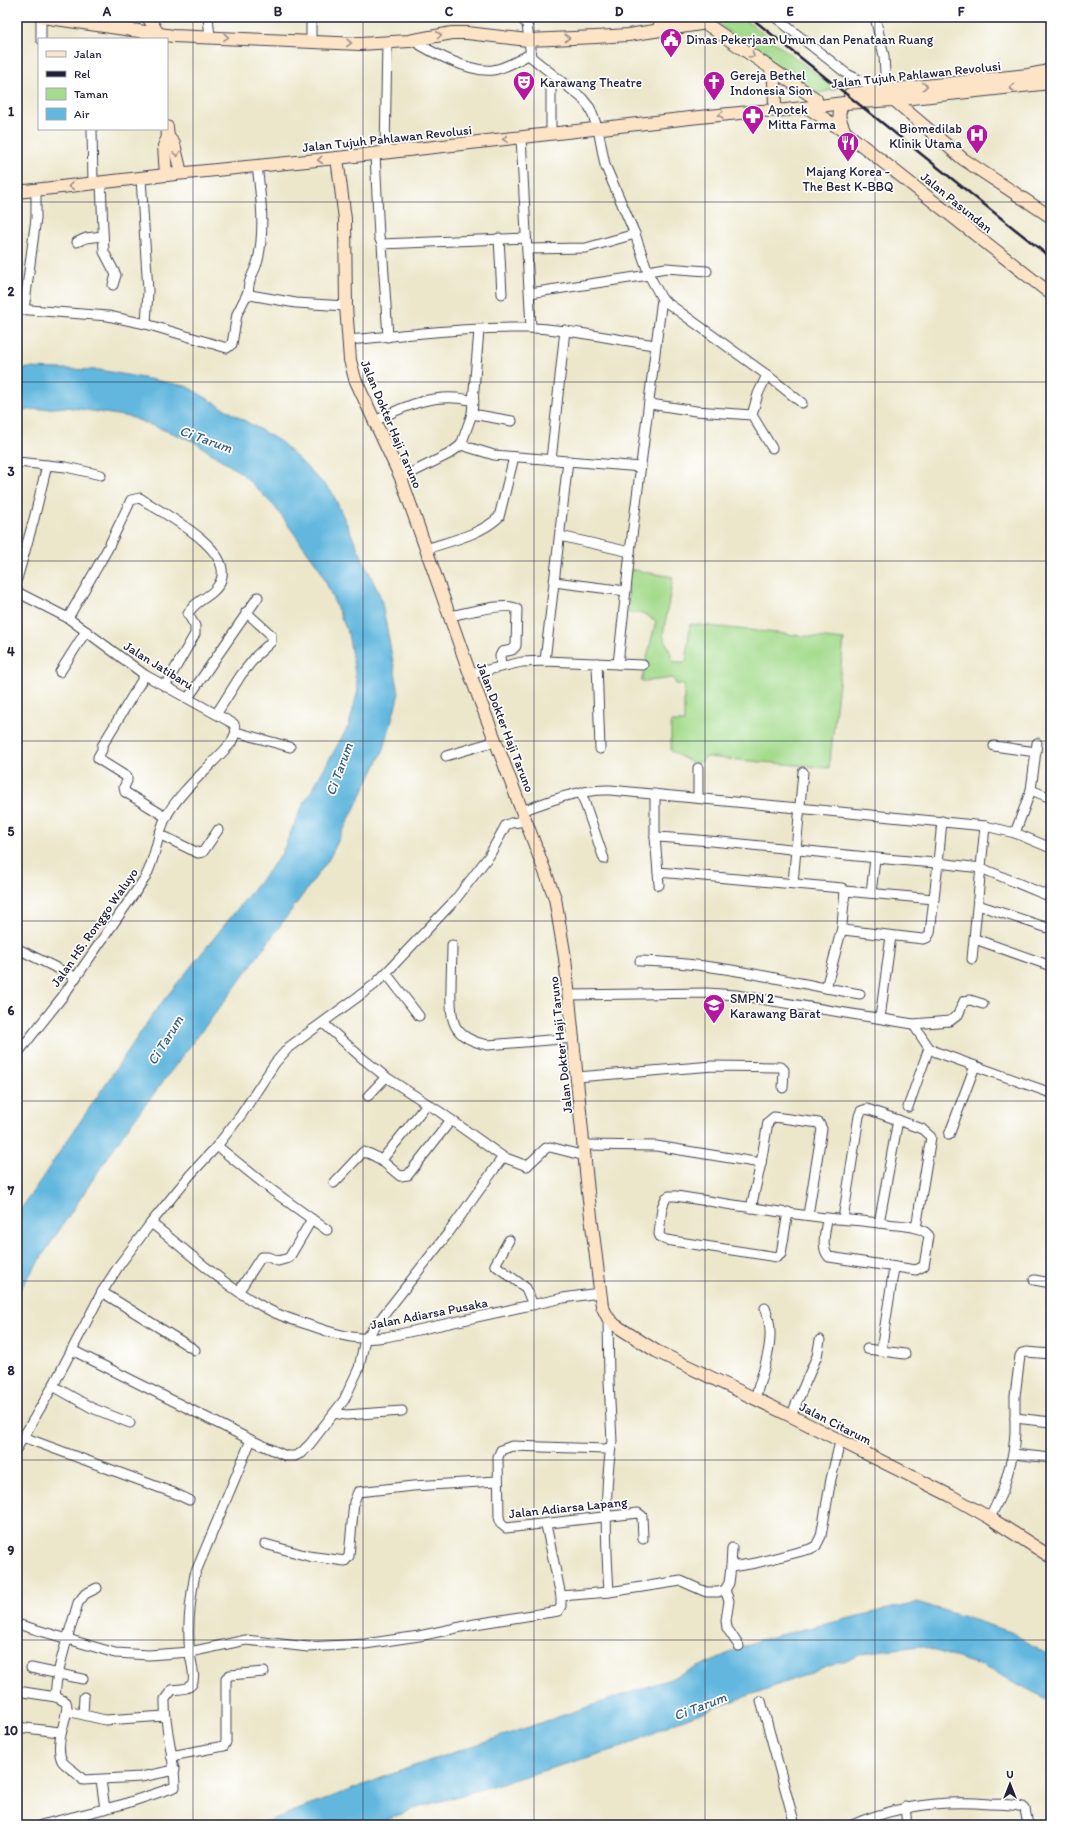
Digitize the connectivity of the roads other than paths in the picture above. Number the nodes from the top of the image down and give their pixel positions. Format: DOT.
graph roads {
  1 [pos="42,17"];
  2 [pos="148,17"];
  3 [pos="208,17"];
  4 [pos="311,17"];
  5 [pos="520,17"];
  6 [pos="663,17"];
  7 [pos="775,17"];
  8 [pos="875,17"];
  9 [pos="702,20"];
  10 [pos="658,30"];
  11 [pos="158,37"];
  12 [pos="210,37"];
  13 [pos="41,38"];
  14 [pos="525,39"];
  15 [pos="412,40"];
  16 [pos="311,41"];
  17 [pos="387,43"];
  18 [pos="530,54"];
  19 [pos="771,69"];
  20 [pos="1051,69"];
  21 [pos="1051,84"];
  22 [pos="551,88"];
  23 [pos="889,92"];
  24 [pos="812,103"];
  25 [pos="844,103"];
  26 [pos="775,105"];
  27 [pos="760,111"];
  28 [pos="592,129"];
  29 [pos="92,130"];
  30 [pos="168,132"];
  31 [pos="845,132"];
  32 [pos="551,133"];
  33 [pos="521,137"];
  34 [pos="380,153"];
  35 [pos="337,158"];
  36 [pos="257,166"];
  37 [pos="181,173"];
  38 [pos="166,175"];
  39 [pos="141,178"];
  40 [pos="97,183"];
  41 [pos="36,190"];
  42 [pos="17,192"];
  43 [pos="1051,218"];
  44 [pos="635,234"];
  45 [pos="103,236"];
  46 [pos="498,238"];
  47 [pos="526,238"];
  48 [pos="77,242"];
  49 [pos="382,244"];
  50 [pos="527,249"];
  51 [pos="707,271"];
  52 [pos="649,273"];
  53 [pos="113,285"];
  54 [pos="248,292"];
  55 [pos="530,293"];
  56 [pos="502,294"];
  57 [pos="1051,294"];
  58 [pos="662,299"];
  59 [pos="346,306"];
  60 [pos="20,310"];
  61 [pos="146,324"];
  62 [pos="531,328"];
  63 [pos="479,330"];
  64 [pos="565,330"];
  65 [pos="388,337"];
  66 [pos="348,340"];
  67 [pos="656,345"];
  68 [pos="767,375"];
  69 [pos="474,401"];
  70 [pos="802,403"];
  71 [pos="650,404"];
  72 [pos="472,414"];
  73 [pos="752,415"];
  74 [pos="375,421"];
  75 [pos="512,421"];
  76 [pos="461,445"];
  77 [pos="772,448"];
  78 [pos="514,457"];
  79 [pos="551,460"];
  80 [pos="568,461"];
  81 [pos="17,462"];
  82 [pos="47,465"];
  83 [pos="641,467"];
  84 [pos="101,475"];
  85 [pos="401,478"];
  86 [pos="560,536"];
  87 [pos="426,549"];
  88 [pos="630,552"];
  89 [pos="17,579"];
  90 [pos="554,582"];
  91 [pos="17,592"];
  92 [pos="626,592"];
  93 [pos="258,597"];
  94 [pos="246,612"];
  95 [pos="449,616"];
  96 [pos="68,618"];
  97 [pos="86,631"];
  98 [pos="545,661"];
  99 [pos="597,663"];
  100 [pos="618,664"];
  101 [pos="643,665"];
  102 [pos="501,666"];
  103 [pos="60,672"];
  104 [pos="470,674"];
  105 [pos="145,675"];
  106 [pos="165,686"];
  107 [pos="188,698"];
  108 [pos="217,713"];
  109 [pos="236,732"];
  110 [pos="496,741"];
  111 [pos="994,746"];
  112 [pos="290,747"];
  113 [pos="600,749"];
  114 [pos="446,756"];
  115 [pos="698,768"];
  116 [pos="803,772"];
  117 [pos="1031,790"];
  118 [pos="581,792"];
  119 [pos="655,794"];
  120 [pos="698,798"];
  121 [pos="1051,798"];
  122 [pos="799,808"];
  123 [pos="524,816"];
  124 [pos="166,817"];
  125 [pos="942,821"];
  126 [pos="985,826"];
  127 [pos="218,830"];
  128 [pos="1015,833"];
  129 [pos="159,834"];
  130 [pos="655,837"];
  131 [pos="1051,848"];
  132 [pos="795,851"];
  133 [pos="604,859"];
  134 [pos="875,859"];
  135 [pos="938,863"];
  136 [pos="981,868"];
  137 [pos="658,872"];
  138 [pos="793,883"];
  139 [pos="660,885"];
  140 [pos="845,891"];
  141 [pos="872,894"];
  142 [pos="1051,897"];
  143 [pos="934,899"];
  144 [pos="978,905"];
  145 [pos="842,928"];
  146 [pos="1051,928"];
  147 [pos="891,936"];
  148 [pos="975,939"];
  149 [pos="452,945"];
  150 [pos="18,949"];
  151 [pos="972,959"];
  152 [pos="640,961"];
  153 [pos="1051,966"];
  154 [pos="386,973"];
  155 [pos="75,977"];
  156 [pos="826,988"];
  157 [pos="569,994"];
  158 [pos="860,994"];
  159 [pos="983,1004"];
  160 [pos="419,1016"];
  161 [pos="880,1018"];
  162 [pos="323,1023"];
  163 [pos="913,1024"];
  164 [pos="574,1038"];
  165 [pos="20,1041"];
  166 [pos="929,1048"];
  167 [pos="17,1054"];
  168 [pos="975,1066"];
  169 [pos="386,1076"];
  170 [pos="578,1077"];
  171 [pos="783,1088"];
  172 [pos="1051,1093"];
  173 [pos="368,1096"];
  174 [pos="427,1104"];
  175 [pos="908,1106"];
  176 [pos="451,1120"];
  177 [pos="898,1120"];
  178 [pos="949,1135"];
  179 [pos="217,1146"];
  180 [pos="584,1150"];
  181 [pos="503,1157"];
  182 [pos="381,1161"];
  183 [pos="761,1163"];
  184 [pos="334,1184"];
  185 [pos="752,1208"];
  186 [pos="788,1212"];
  187 [pos="808,1215"];
  188 [pos="827,1218"];
  189 [pos="312,1219"];
  190 [pos="843,1219"];
  191 [pos="151,1223"];
  192 [pos="879,1223"];
  193 [pos="916,1228"];
  194 [pos="327,1230"];
  195 [pos="509,1240"];
  196 [pos="894,1268"];
  197 [pos="1034,1280"];
  198 [pos="1051,1283"];
  199 [pos="239,1291"];
  200 [pos="102,1292"];
  201 [pos="599,1294"];
  202 [pos="533,1305"];
  203 [pos="765,1308"];
  204 [pos="608,1318"];
  205 [pos="365,1339"];
  206 [pos="820,1340"];
  207 [pos="867,1349"];
  208 [pos="72,1350"];
  209 [pos="195,1350"];
  210 [pos="880,1351"];
  211 [pos="905,1354"];
  212 [pos="1051,1354"];
  213 [pos="53,1386"];
  214 [pos="755,1399"];
  215 [pos="402,1411"];
  216 [pos="334,1413"];
  217 [pos="791,1416"];
  218 [pos="1015,1418"];
  219 [pos="1051,1422"];
  220 [pos="130,1423"];
  221 [pos="23,1437"];
  222 [pos="251,1440"];
  223 [pos="840,1442"];
  224 [pos="611,1447"];
  225 [pos="17,1448"];
  226 [pos="1013,1454"];
  227 [pos="1051,1458"];
  228 [pos="498,1481"];
  229 [pos="189,1500"];
  230 [pos="605,1517"];
  231 [pos="990,1518"];
  232 [pos="546,1525"];
  233 [pos="643,1539"];
  234 [pos="265,1544"];
  235 [pos="732,1548"];
  236 [pos="1051,1557"];
  237 [pos="731,1567"];
  238 [pos="97,1588"];
  239 [pos="725,1590"];
  240 [pos="609,1592"];
  241 [pos="561,1596"];
  242 [pos="17,1624"];
  243 [pos="68,1639"];
  244 [pos="739,1646"];
  245 [pos="190,1652"];
  246 [pos="31,1668"];
  247 [pos="264,1672"];
  248 [pos="58,1675"];
  249 [pos="83,1679"];
  250 [pos="17,1691"];
  251 [pos="84,1696"];
  252 [pos="56,1697"];
  253 [pos="761,1701"];
  254 [pos="67,1711"];
  255 [pos="83,1714"];
  256 [pos="165,1716"];
  257 [pos="17,1727"];
  258 [pos="60,1732"];
  259 [pos="171,1756"];
  260 [pos="175,1770"];
  261 [pos="101,1780"];
  262 [pos="905,1807"];
  263 [pos="105,1809"];
  264 [pos="41,1825"];
  265 [pos="795,1825"];
  266 [pos="852,1825"];
  267 [pos="907,1825"];
  268 [pos="1028,1825"];
  1 -- 11 [label="street"];
  1 -- 13 [label="street"];
  2 -- 11 [label="street"];
  3 -- 12 [label="street"];
  4 -- 16 [label="street"];
  5 -- 14 [label="street"];
  6 -- 10 [label="street"];
  7 -- 23 [label="street"];
  8 -- 23 [label="street"];
  9 -- 10 [label="street"];
  9 -- 19 [label="street, Jalan Pasundan, one-way"];
  14 -- 10 [label="street, one-way"];
  11 -- 12 [label="street"];
  12 -- 16 [label="street, one-way"];
  15 -- 14 [label="street, one-way"];
  14 -- 18 [label="street"];
  15 -- 17 [label="street"];
  15 -- 18 [label="street"];
  16 -- 17 [label="street, one-way"];
  17 -- 34 [label="street"];
  18 -- 28 [label="street"];
  19 -- 24 [label="street, Jalan Pasundan"];
  19 -- 26 [label="street"];
  23 -- 20 [label="street, Jalan Tujuh Pahlawan Revolusi, one-way"];
  21 -- 23 [label="street, Jalan Tujuh Pahlawan Revolusi, one-way"];
  22 -- 32 [label="street"];
  23 -- 24 [label="street, Jalan Tujuh Pahlawan Revolusi"];
  23 -- 25 [label="street, Jalan Tujuh Pahlawan Revolusi"];
  23 -- 43 [label="street"];
  24 -- 25 [label="street, Jalan Tujuh Pahlawan Revolusi"];
  24 -- 26 [label="street, Jalan Tujuh Pahlawan Revolusi"];
  24 -- 27 [label="street, Jalan Tujuh Pahlawan Revolusi"];
  24 -- 31 [label="street, Jalan Pasundan"];
  25 -- 31 [label="street"];
  26 -- 27 [label="street, Jalan Tujuh Pahlawan Revolusi"];
  27 -- 28 [label="street, Jalan Tujuh Pahlawan Revolusi, one-way"];
  28 -- 32 [label="street, Jalan Tujuh Pahlawan Revolusi"];
  28 -- 44 [label="street"];
  29 -- 40 [label="street"];
  30 -- 37 [label="street, one-way"];
  30 -- 38 [label="street"];
  31 -- 57 [label="street, Jalan Pasundan"];
  32 -- 33 [label="street, Jalan Tujuh Pahlawan Revolusi"];
  33 -- 34 [label="street, Jalan Tujuh Pahlawan Revolusi, one-way"];
  33 -- 47 [label="street"];
  34 -- 35 [label="street, Jalan Tujuh Pahlawan Revolusi"];
  34 -- 49 [label="street"];
  35 -- 36 [label="street, Jalan Tujuh Pahlawan Revolusi, one-way"];
  35 -- 59 [label="street, Jalan Dokter Haji Taruno"];
  36 -- 37 [label="street, Jalan Tujuh Pahlawan Revolusi"];
  36 -- 54 [label="street"];
  37 -- 38 [label="street, Jalan Tujuh Pahlawan Revolusi"];
  38 -- 39 [label="street, Jalan Tujuh Pahlawan Revolusi"];
  39 -- 40 [label="street, Jalan Tujuh Pahlawan Revolusi"];
  39 -- 61 [label="street"];
  40 -- 41 [label="street, Jalan Tujuh Pahlawan Revolusi, one-way"];
  40 -- 45 [label="street"];
  41 -- 42 [label="street, Jalan Tujuh Pahlawan Revolusi"];
  41 -- 60 [label="street"];
  44 -- 50 [label="street"];
  44 -- 52 [label="street"];
  45 -- 48 [label="street"];
  45 -- 53 [label="street"];
  46 -- 47 [label="street"];
  46 -- 49 [label="street"];
  46 -- 56 [label="street"];
  47 -- 50 [label="street"];
  49 -- 65 [label="street"];
  50 -- 55 [label="street"];
  51 -- 52 [label="street"];
  52 -- 55 [label="street"];
  52 -- 58 [label="street"];
  54 -- 59 [label="street"];
  54 -- 61 [label="street"];
  55 -- 62 [label="street"];
  58 -- 67 [label="street"];
  58 -- 68 [label="street"];
  59 -- 66 [label="street, Jalan Dokter Haji Taruno"];
  60 -- 61 [label="street"];
  62 -- 63 [label="street"];
  62 -- 64 [label="street"];
  63 -- 65 [label="street"];
  63 -- 69 [label="street"];
  64 -- 67 [label="street"];
  64 -- 79 [label="street"];
  65 -- 66 [label="street"];
  66 -- 74 [label="street, Jalan Dokter Haji Taruno"];
  67 -- 71 [label="street"];
  68 -- 70 [label="street"];
  68 -- 73 [label="street"];
  69 -- 72 [label="street"];
  69 -- 74 [label="street"];
  71 -- 73 [label="street"];
  71 -- 83 [label="street"];
  72 -- 75 [label="street"];
  72 -- 76 [label="street"];
  73 -- 77 [label="street"];
  74 -- 85 [label="street, Jalan Dokter Haji Taruno"];
  76 -- 78 [label="street"];
  76 -- 85 [label="street"];
  78 -- 79 [label="street"];
  78 -- 87 [label="street"];
  79 -- 80 [label="street"];
  80 -- 83 [label="street"];
  80 -- 86 [label="street"];
  81 -- 82 [label="street"];
  82 -- 84 [label="street"];
  82 -- 89 [label="street"];
  83 -- 88 [label="street"];
  85 -- 87 [label="street, Jalan Dokter Haji Taruno"];
  86 -- 88 [label="street"];
  86 -- 90 [label="street"];
  87 -- 95 [label="street, Jalan Dokter Haji Taruno"];
  88 -- 92 [label="street"];
  90 -- 92 [label="street"];
  90 -- 98 [label="street"];
  91 -- 96 [label="street, Jalan Jatibaru"];
  92 -- 100 [label="street"];
  93 -- 94 [label="street"];
  94 -- 107 [label="street"];
  94 -- 108 [label="street"];
  95 -- 102 [label="street"];
  95 -- 104 [label="street, Jalan Dokter Haji Taruno"];
  96 -- 97 [label="street, Jalan Jatibaru"];
  96 -- 106 [label="street"];
  97 -- 103 [label="street"];
  97 -- 105 [label="street, Jalan Jatibaru"];
  98 -- 99 [label="street"];
  98 -- 102 [label="street"];
  99 -- 100 [label="street"];
  99 -- 113 [label="street"];
  100 -- 101 [label="street"];
  102 -- 104 [label="street"];
  104 -- 110 [label="street, Jalan Dokter Haji Taruno"];
  105 -- 106 [label="street, Jalan Jatibaru"];
  105 -- 124 [label="street"];
  106 -- 107 [label="street, Jalan Jatibaru"];
  107 -- 108 [label="street, Jalan Jatibaru"];
  108 -- 109 [label="street, Jalan Jatibaru"];
  109 -- 112 [label="street"];
  109 -- 124 [label="street, Jalan HS. Ronggo Waluyo"];
  110 -- 114 [label="street"];
  110 -- 123 [label="street, Jalan Dokter Haji Taruno"];
  111 -- 117 [label="street"];
  115 -- 120 [label="street"];
  116 -- 122 [label="street"];
  117 -- 121 [label="street"];
  117 -- 128 [label="street"];
  118 -- 119 [label="street"];
  118 -- 123 [label="street"];
  118 -- 133 [label="street"];
  119 -- 120 [label="street"];
  119 -- 130 [label="street"];
  120 -- 122 [label="street"];
  122 -- 125 [label="street"];
  122 -- 132 [label="street"];
  123 -- 154 [label="street"];
  123 -- 157 [label="street, Jalan Dokter Haji Taruno"];
  124 -- 129 [label="street, Jalan HS. Ronggo Waluyo"];
  125 -- 126 [label="street"];
  125 -- 135 [label="street"];
  126 -- 128 [label="street"];
  126 -- 136 [label="street"];
  127 -- 129 [label="street"];
  128 -- 131 [label="street"];
  129 -- 155 [label="street, Jalan HS. Ronggo Waluyo"];
  130 -- 132 [label="street"];
  130 -- 137 [label="street"];
  132 -- 134 [label="street"];
  132 -- 138 [label="street"];
  134 -- 135 [label="street"];
  134 -- 141 [label="street"];
  135 -- 136 [label="street"];
  135 -- 143 [label="street"];
  136 -- 142 [label="street"];
  136 -- 144 [label="street"];
  137 -- 138 [label="street"];
  137 -- 139 [label="street"];
  138 -- 140 [label="street"];
  140 -- 141 [label="street"];
  140 -- 145 [label="street"];
  141 -- 143 [label="street"];
  143 -- 147 [label="street"];
  144 -- 146 [label="street"];
  144 -- 148 [label="street"];
  145 -- 147 [label="street"];
  145 -- 156 [label="street"];
  147 -- 161 [label="street"];
  148 -- 151 [label="street"];
  148 -- 153 [label="street"];
  149 -- 164 [label="street"];
  150 -- 155 [label="street"];
  152 -- 156 [label="street"];
  154 -- 160 [label="street"];
  154 -- 162 [label="street"];
  155 -- 165 [label="street, Jalan HS. Ronggo Waluyo"];
  156 -- 158 [label="street"];
  157 -- 161 [label="street"];
  157 -- 164 [label="street, Jalan Dokter Haji Taruno"];
  159 -- 163 [label="street"];
  161 -- 163 [label="street"];
  162 -- 169 [label="street"];
  162 -- 179 [label="street"];
  163 -- 166 [label="street"];
  164 -- 170 [label="street, Jalan Dokter Haji Taruno"];
  165 -- 167 [label="street, Jalan HS. Ronggo Waluyo"];
  166 -- 168 [label="street"];
  166 -- 175 [label="street"];
  168 -- 172 [label="street"];
  168 -- 178 [label="street"];
  169 -- 173 [label="street"];
  169 -- 174 [label="street"];
  170 -- 171 [label="street"];
  170 -- 180 [label="street, Jalan Dokter Haji Taruno"];
  174 -- 176 [label="street"];
  174 -- 182 [label="street"];
  176 -- 181 [label="street"];
  176 -- 182 [label="street"];
  177 -- 190 [label="street"];
  177 -- 192 [label="street"];
  177 -- 193 [label="street"];
  179 -- 189 [label="street"];
  179 -- 191 [label="street"];
  180 -- 181 [label="street"];
  180 -- 183 [label="street"];
  180 -- 201 [label="street, Jalan Dokter Haji Taruno"];
  181 -- 205 [label="street"];
  182 -- 184 [label="street"];
  183 -- 185 [label="street"];
  183 -- 187 [label="street"];
  185 -- 186 [label="street"];
  185 -- 186 [label="street"];
  186 -- 187 [label="street"];
  187 -- 188 [label="street"];
  188 -- 190 [label="street"];
  188 -- 196 [label="street"];
  189 -- 194 [label="street"];
  189 -- 199 [label="street"];
  190 -- 192 [label="street"];
  191 -- 199 [label="street, Jalan Adiarsa Pusaka"];
  191 -- 200 [label="street"];
  192 -- 193 [label="street"];
  193 -- 196 [label="street"];
  195 -- 202 [label="street"];
  196 -- 210 [label="street"];
  197 -- 198 [label="street"];
  199 -- 205 [label="street, Jalan Adiarsa Pusaka"];
  200 -- 208 [label="street"];
  200 -- 209 [label="street"];
  201 -- 202 [label="street, Jalan Adiarsa Pusaka"];
  201 -- 204 [label="street, Jalan Dokter Haji Taruno"];
  202 -- 205 [label="street, Jalan Adiarsa Pusaka"];
  203 -- 214 [label="street"];
  204 -- 214 [label="street, Jalan Citarum"];
  204 -- 224 [label="street"];
  205 -- 216 [label="street"];
  206 -- 217 [label="street"];
  207 -- 210 [label="street"];
  208 -- 213 [label="street"];
  208 -- 222 [label="street"];
  210 -- 211 [label="street"];
  212 -- 218 [label="street"];
  213 -- 220 [label="street"];
  213 -- 221 [label="street"];
  214 -- 217 [label="street, Jalan Citarum"];
  215 -- 216 [label="street"];
  216 -- 222 [label="street"];
  217 -- 223 [label="street, Jalan Citarum"];
  218 -- 219 [label="street"];
  218 -- 226 [label="street"];
  221 -- 225 [label="street"];
  221 -- 229 [label="street"];
  222 -- 245 [label="street"];
  223 -- 231 [label="street, Jalan Citarum"];
  223 -- 237 [label="street"];
  224 -- 228 [label="street, Jalan Adiarsa Lapang"];
  224 -- 230 [label="street"];
  226 -- 227 [label="street"];
  226 -- 231 [label="street"];
  228 -- 232 [label="street, Jalan Adiarsa Lapang"];
  228 -- 234 [label="street"];
  230 -- 232 [label="street, Jalan Adiarsa Lapang"];
  230 -- 233 [label="street, Jalan Adiarsa Lapang"];
  230 -- 240 [label="street"];
  231 -- 236 [label="street, Jalan Citarum"];
  232 -- 241 [label="street"];
  235 -- 237 [label="street"];
  237 -- 239 [label="street"];
  238 -- 243 [label="street"];
  239 -- 240 [label="street"];
  239 -- 244 [label="street"];
  240 -- 241 [label="street"];
  241 -- 245 [label="street"];
  242 -- 243 [label="street"];
  243 -- 245 [label="street"];
  243 -- 248 [label="street"];
  245 -- 256 [label="street"];
  246 -- 248 [label="street"];
  247 -- 259 [label="street"];
  248 -- 249 [label="street"];
  248 -- 252 [label="street"];
  250 -- 252 [label="street"];
  251 -- 255 [label="street"];
  252 -- 254 [label="street"];
  253 -- 265 [label="street"];
  254 -- 255 [label="street"];
  254 -- 258 [label="street"];
  255 -- 256 [label="street"];
  256 -- 259 [label="street"];
  257 -- 258 [label="street"];
  258 -- 261 [label="street"];
  259 -- 260 [label="street"];
  260 -- 261 [label="street"];
  260 -- 263 [label="street"];
  261 -- 263 [label="street"];
  262 -- 266 [label="street"];
  262 -- 267 [label="street"];
  262 -- 268 [label="street"];
  263 -- 264 [label="street"];
}
